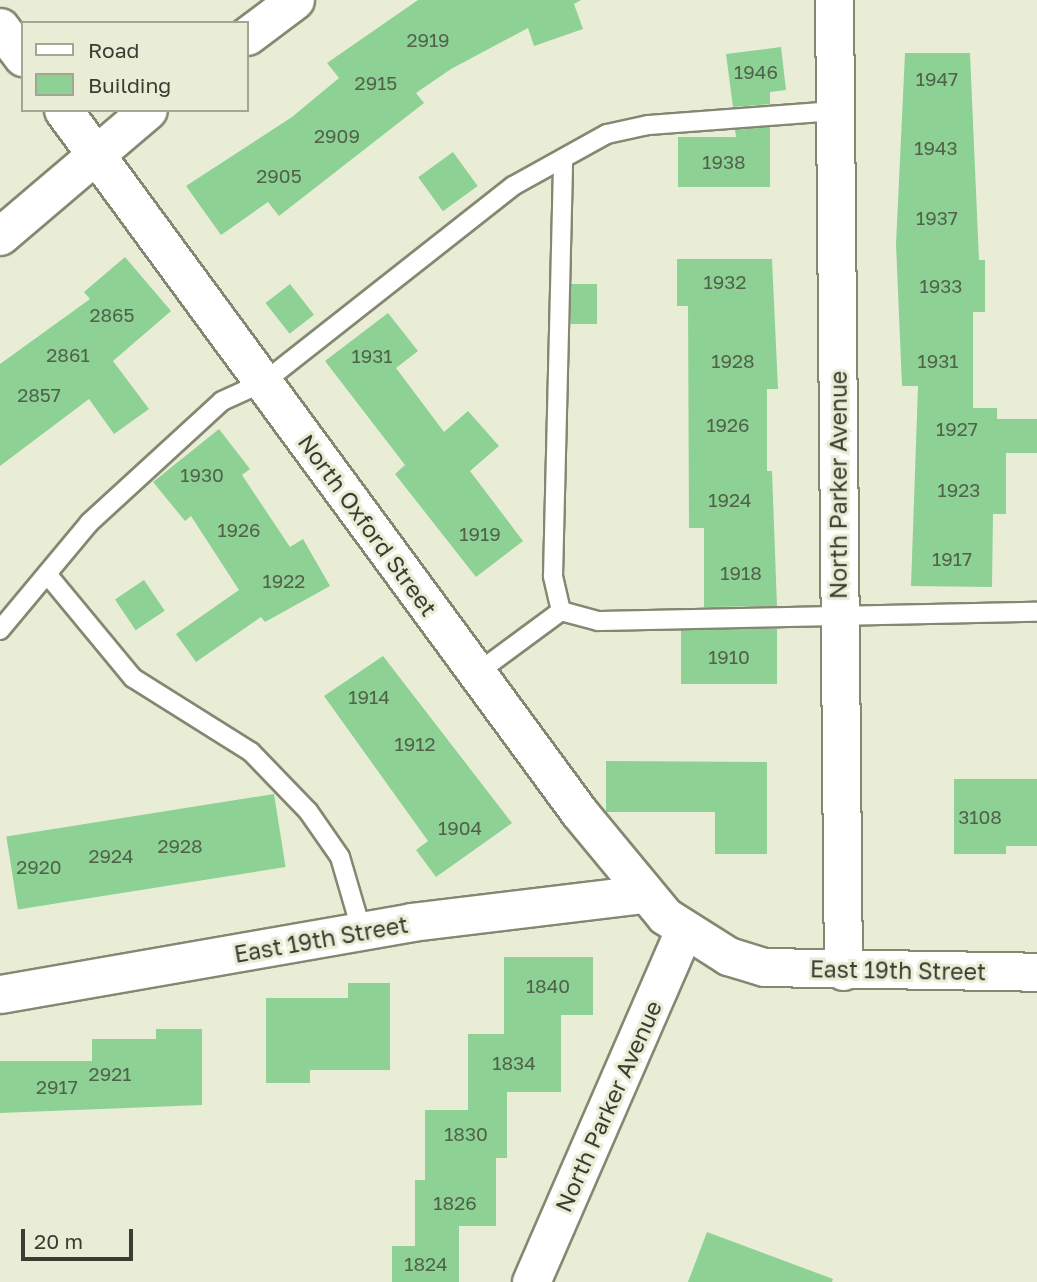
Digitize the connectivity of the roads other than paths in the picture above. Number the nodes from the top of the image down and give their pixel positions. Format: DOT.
graph roads {
  1 [pos="295,0"];
  2 [pos="834,0"];
  3 [pos="0,27"];
  4 [pos="248,35"];
  5 [pos="21,54"];
  6 [pos="835,111"];
  7 [pos="65,112"];
  8 [pos="145,112"];
  9 [pos="94,151"];
  10 [pos="563,159"];
  11 [pos="0,236"];
  12 [pos="264,383"];
  13 [pos="47,574"];
  14 [pos="561,611"];
  15 [pos="839,612"];
  16 [pos="1037,612"];
  17 [pos="0,630"];
  18 [pos="477,673"];
  19 [pos="644,894"];
  20 [pos="684,930"];
  21 [pos="362,932"];
  22 [pos="843,971"];
  23 [pos="1037,972"];
  24 [pos="0,994"];
  25 [pos="531,1282"];
  1 -- 4 [label="street"];
  2 -- 6 [label="street, North Parker Avenue"];
  3 -- 5 [label="street"];
  6 -- 10 [label="lane"];
  6 -- 15 [label="street, North Parker Avenue"];
  7 -- 9 [label="street, North Oxford Street"];
  8 -- 9 [label="street"];
  9 -- 11 [label="street"];
  9 -- 12 [label="street, North Oxford Street"];
  10 -- 12 [label="lane"];
  10 -- 14 [label="lane"];
  12 -- 13 [label="lane"];
  12 -- 18 [label="street, North Oxford Street"];
  13 -- 17 [label="lane"];
  13 -- 21 [label="lane"];
  14 -- 15 [label="lane"];
  14 -- 18 [label="lane"];
  15 -- 16 [label="lane"];
  15 -- 22 [label="street, North Parker Avenue"];
  18 -- 19 [label="street, North Oxford Street"];
  19 -- 20 [label="street, North Oxford Street"];
  19 -- 21 [label="street, East 19th Street"];
  20 -- 22 [label="street, East 19th Street"];
  20 -- 25 [label="street, North Parker Avenue"];
  21 -- 24 [label="street, East 19th Street"];
  22 -- 23 [label="street, East 19th Street"];
}
